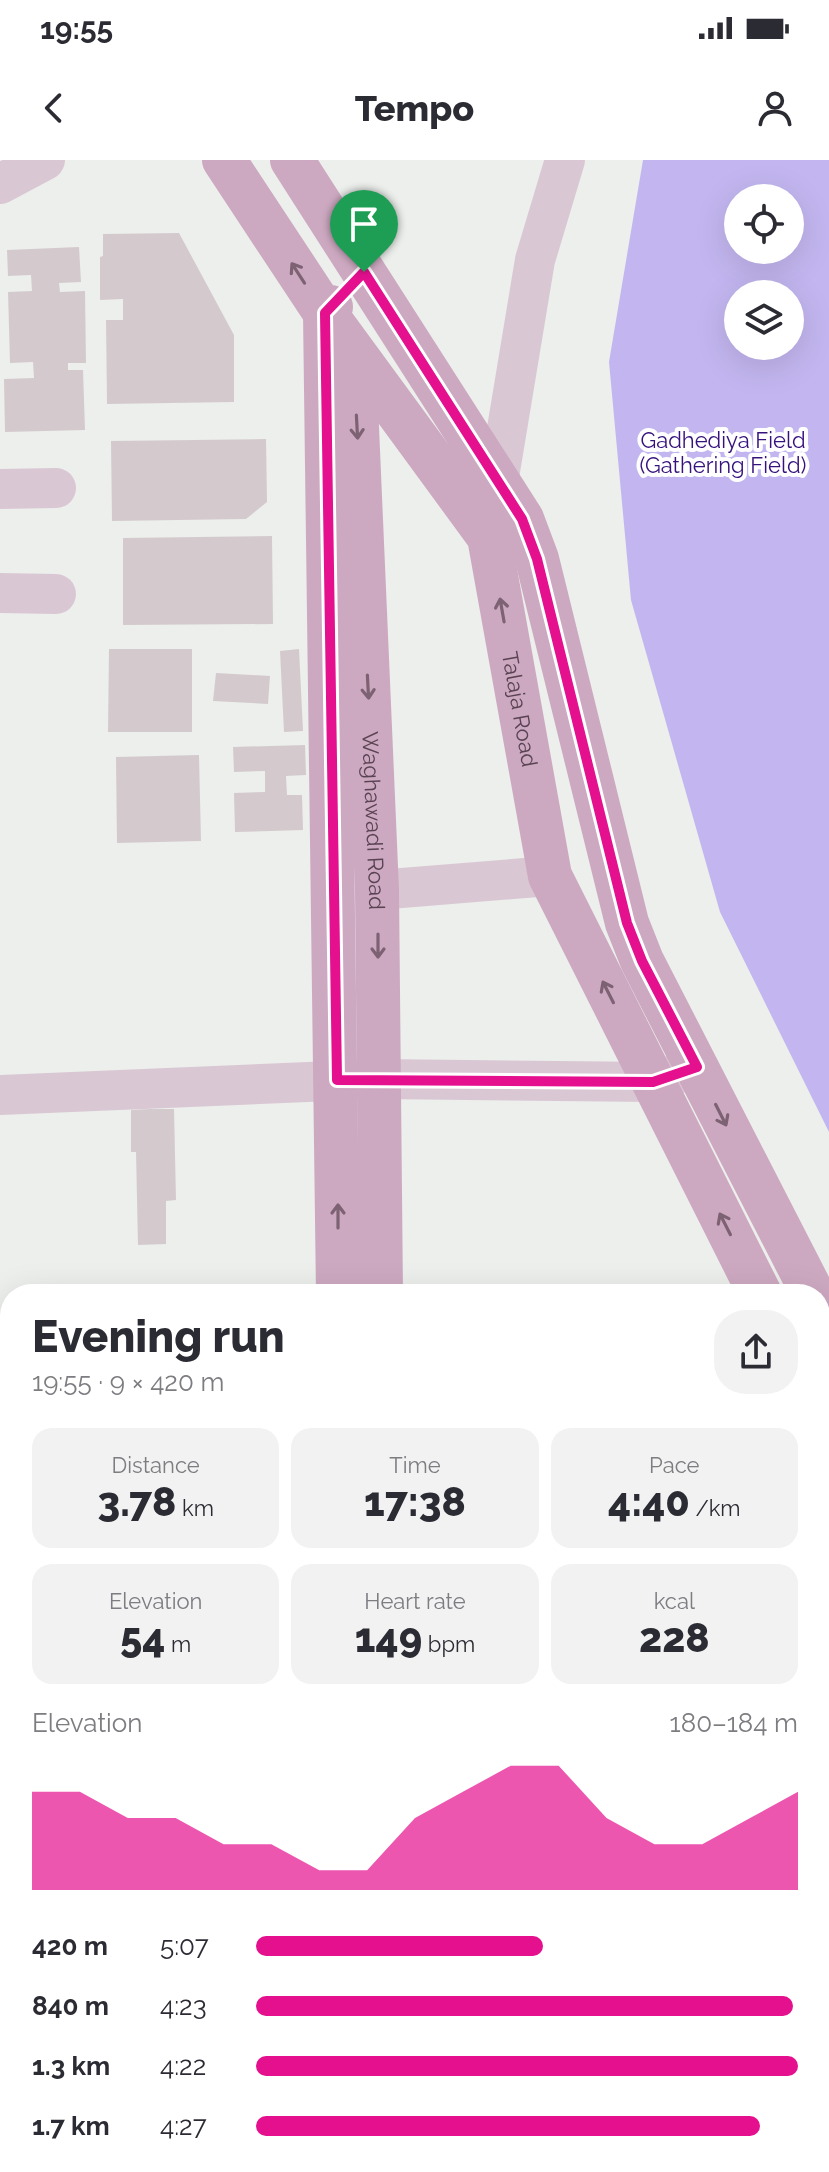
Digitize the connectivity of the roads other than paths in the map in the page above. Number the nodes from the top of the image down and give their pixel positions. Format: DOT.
graph roads {
  1 [pos="45,160"];
  2 [pos="224,160"];
  3 [pos="292,160"];
  4 [pos="565,160"];
  5 [pos="0,184"];
  6 [pos="364,272"];
  7 [pos="389,311"];
  8 [pos="325,313"];
  9 [pos="353,349"];
  10 [pos="498,480"];
  11 [pos="56,488"];
  12 [pos="0,489"];
  13 [pos="489,537"];
  14 [pos="0,593"];
  15 [pos="56,594"];
  16 [pos="550,876"];
  17 [pos="377,890"];
  18 [pos="697,1067"];
  19 [pos="358,1080"];
  20 [pos="653,1082"];
  21 [pos="0,1095"];
  22 [pos="339,1284"];
  23 [pos="380,1284"];
  24 [pos="755,1284"];
  25 [pos="808,1284"];
  1 -- 5 [label="street"];
  8 -- 2 [label="main road, Talaja Road, one-way"];
  3 -- 6 [label="main road"];
  4 -- 10 [label="street"];
  6 -- 7 [label="main road"];
  6 -- 8 [label="main road"];
  7 -- 9 [label="main road"];
  7 -- 10 [label="main road"];
  8 -- 9 [label="main road, Talaja Road"];
  8 -- 19 [label="main road, Waghawadi Road"];
  9 -- 13 [label="main road, Talaja Road"];
  9 -- 17 [label="main road, Waghawadi Road, one-way"];
  10 -- 13 [label="street"];
  10 -- 18 [label="main road"];
  11 -- 12 [label="street"];
  16 -- 13 [label="main road, Talaja Road, one-way"];
  14 -- 15 [label="street"];
  16 -- 17 [label="street"];
  20 -- 16 [label="main road, Talaja Road, one-way"];
  17 -- 19 [label="main road, Waghawadi Road, one-way"];
  18 -- 20 [label="street"];
  18 -- 25 [label="main road, one-way"];
  19 -- 20 [label="street"];
  19 -- 21 [label="street"];
  22 -- 19 [label="main road, Waghawadi Road, one-way"];
  19 -- 23 [label="main road, Waghawadi Road"];
  24 -- 20 [label="main road, Talaja Road, one-way"];
}
